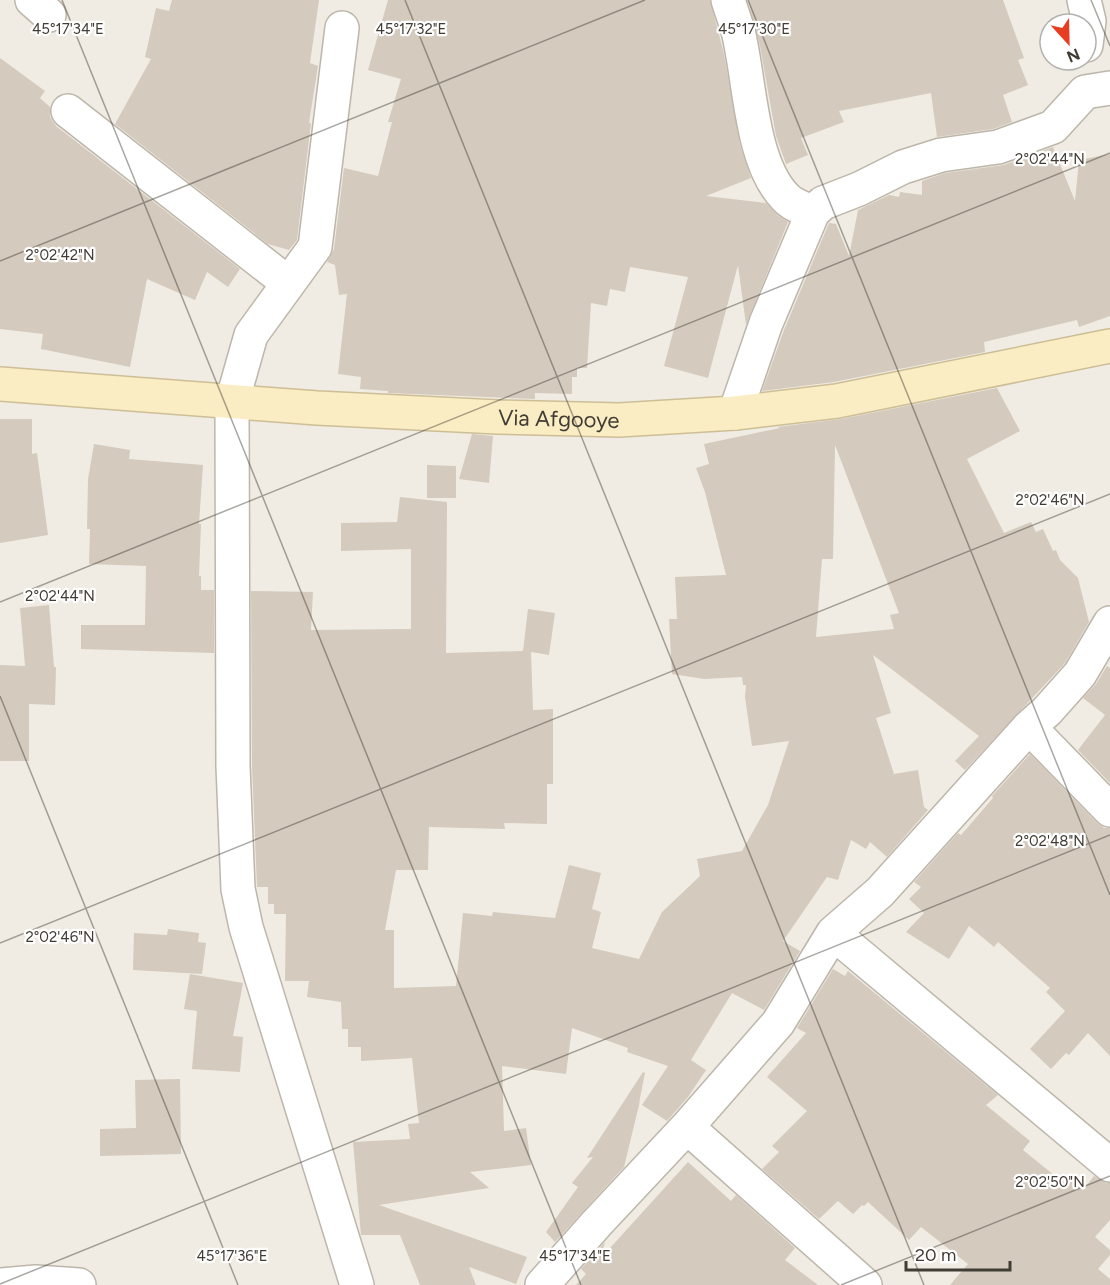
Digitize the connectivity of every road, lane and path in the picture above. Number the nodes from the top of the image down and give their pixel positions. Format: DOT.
graph roads {
  1 [pos="728,0"];
  2 [pos="342,28"];
  3 [pos="1084,72"];
  4 [pos="1097,90"];
  5 [pos="68,111"];
  6 [pos="813,212"];
  7 [pos="288,283"];
  8 [pos="1110,346"];
  9 [pos="0,384"];
  10 [pos="232,402"];
  11 [pos="735,413"];
  12 [pos="1110,622"];
  13 [pos="1029,727"];
  14 [pos="1110,810"];
  15 [pos="833,933"];
  16 [pos="687,1127"];
  17 [pos="1110,1166"];
  18 [pos="0,1285"];
  19 [pos="79,1285"];
  20 [pos="357,1285"];
  21 [pos="542,1285"];
  22 [pos="865,1285"];
  1 -- 6 [label="street"];
  2 -- 7 [label="street"];
  3 -- 4 [label="street"];
  4 -- 6 [label="street"];
  5 -- 7 [label="street"];
  6 -- 11 [label="street"];
  7 -- 10 [label="street"];
  8 -- 11 [label="main road, Via Afgooye"];
  9 -- 10 [label="main road, Via Afgooye"];
  10 -- 11 [label="main road, Via Afgooye"];
  10 -- 20 [label="street"];
  12 -- 13 [label="street"];
  13 -- 14 [label="street"];
  13 -- 15 [label="street"];
  15 -- 16 [label="street"];
  15 -- 17 [label="street"];
  16 -- 21 [label="street"];
  16 -- 22 [label="street"];
  18 -- 19 [label="street"];
}
